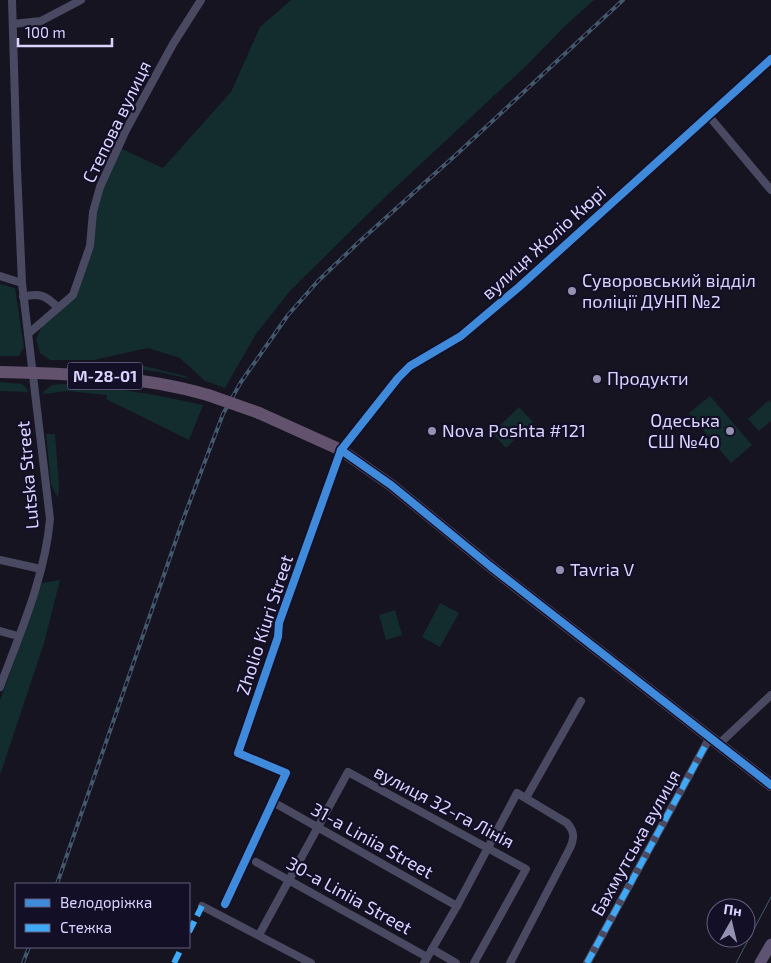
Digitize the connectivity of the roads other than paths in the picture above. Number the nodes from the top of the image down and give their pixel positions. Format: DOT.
graph roads {
  1 [pos="12,0"];
  2 [pos="81,0"];
  3 [pos="201,0"];
  4 [pos="13,24"];
  5 [pos="771,59"];
  6 [pos="708,115"];
  7 [pos="771,190"];
  8 [pos="0,276"];
  9 [pos="22,283"];
  10 [pos="23,296"];
  11 [pos="58,308"];
  12 [pos="28,334"];
  13 [pos="0,372"];
  14 [pos="33,373"];
  15 [pos="340,450"];
  16 [pos="0,560"];
  17 [pos="41,569"];
  18 [pos="0,631"];
  19 [pos="18,636"];
  20 [pos="0,687"];
  21 [pos="771,695"];
  22 [pos="581,701"];
  23 [pos="715,741"];
  24 [pos="771,785"];
  25 [pos="526,798"];
  26 [pos="273,802"];
  27 [pos="316,827"];
  28 [pos="487,848"];
  29 [pos="256,862"];
  30 [pos="289,880"];
  31 [pos="225,904"];
  32 [pos="202,906"];
  33 [pos="457,906"];
  34 [pos="259,935"];
  35 [pos="771,944"];
  36 [pos="432,949"];
  37 [pos="425,960"];
  38 [pos="311,963"];
  39 [pos="456,963"];
  40 [pos="474,963"];
  41 [pos="510,963"];
  42 [pos="587,963"];
  43 [pos="760,963"];
  1 -- 4 [label="street, Lutska Street"];
  2 -- 4 [label="street"];
  3 -- 11 [label="street, Степова вулиця"];
  4 -- 9 [label="street, Lutska Street"];
  5 -- 6 [label="street, вулиця Жоліо Кюрі"];
  6 -- 7 [label="street"];
  6 -- 15 [label="street, вулиця Жоліо Кюрі"];
  8 -- 9 [label="street"];
  9 -- 10 [label="street, Lutska Street"];
  10 -- 11 [label="street"];
  10 -- 12 [label="street, Lutska Street"];
  11 -- 12 [label="street, Степова вулиця"];
  12 -- 14 [label="street, Lutska Street"];
  13 -- 14 [label="highway, М-28-01"];
  14 -- 15 [label="highway, М-28-01, bridge"];
  14 -- 17 [label="street, Lutska Street"];
  15 -- 23 [label="highway, М-28-01"];
  15 -- 26 [label="street, Zholio Kiuri Street"];
  16 -- 17 [label="street"];
  17 -- 19 [label="street, Lutska Street"];
  18 -- 19 [label="street"];
  19 -- 20 [label="street, Lutska Street"];
  21 -- 23 [label="street, Бахмутська вулиця"];
  22 -- 25 [label="street"];
  23 -- 24 [label="highway, М-28-01"];
  23 -- 42 [label="street, Бахмутська вулиця"];
  25 -- 28 [label="street"];
  25 -- 41 [label="street"];
  26 -- 27 [label="street, 31-a Liniia Street"];
  26 -- 31 [label="street"];
  27 -- 28 [label="street, вулиця 32-га Лінія"];
  27 -- 30 [label="street"];
  27 -- 33 [label="street, 31-a Liniia Street"];
  28 -- 33 [label="street"];
  28 -- 40 [label="street, вулиця 32-га Лінія"];
  29 -- 30 [label="street, 30-a Liniia Street"];
  30 -- 34 [label="street"];
  30 -- 37 [label="street, 30-a Liniia Street"];
  32 -- 34 [label="street"];
  33 -- 36 [label="street"];
  34 -- 38 [label="street"];
  35 -- 43 [label="main road"];
  36 -- 37 [label="street"];
  36 -- 39 [label="street"];
}
